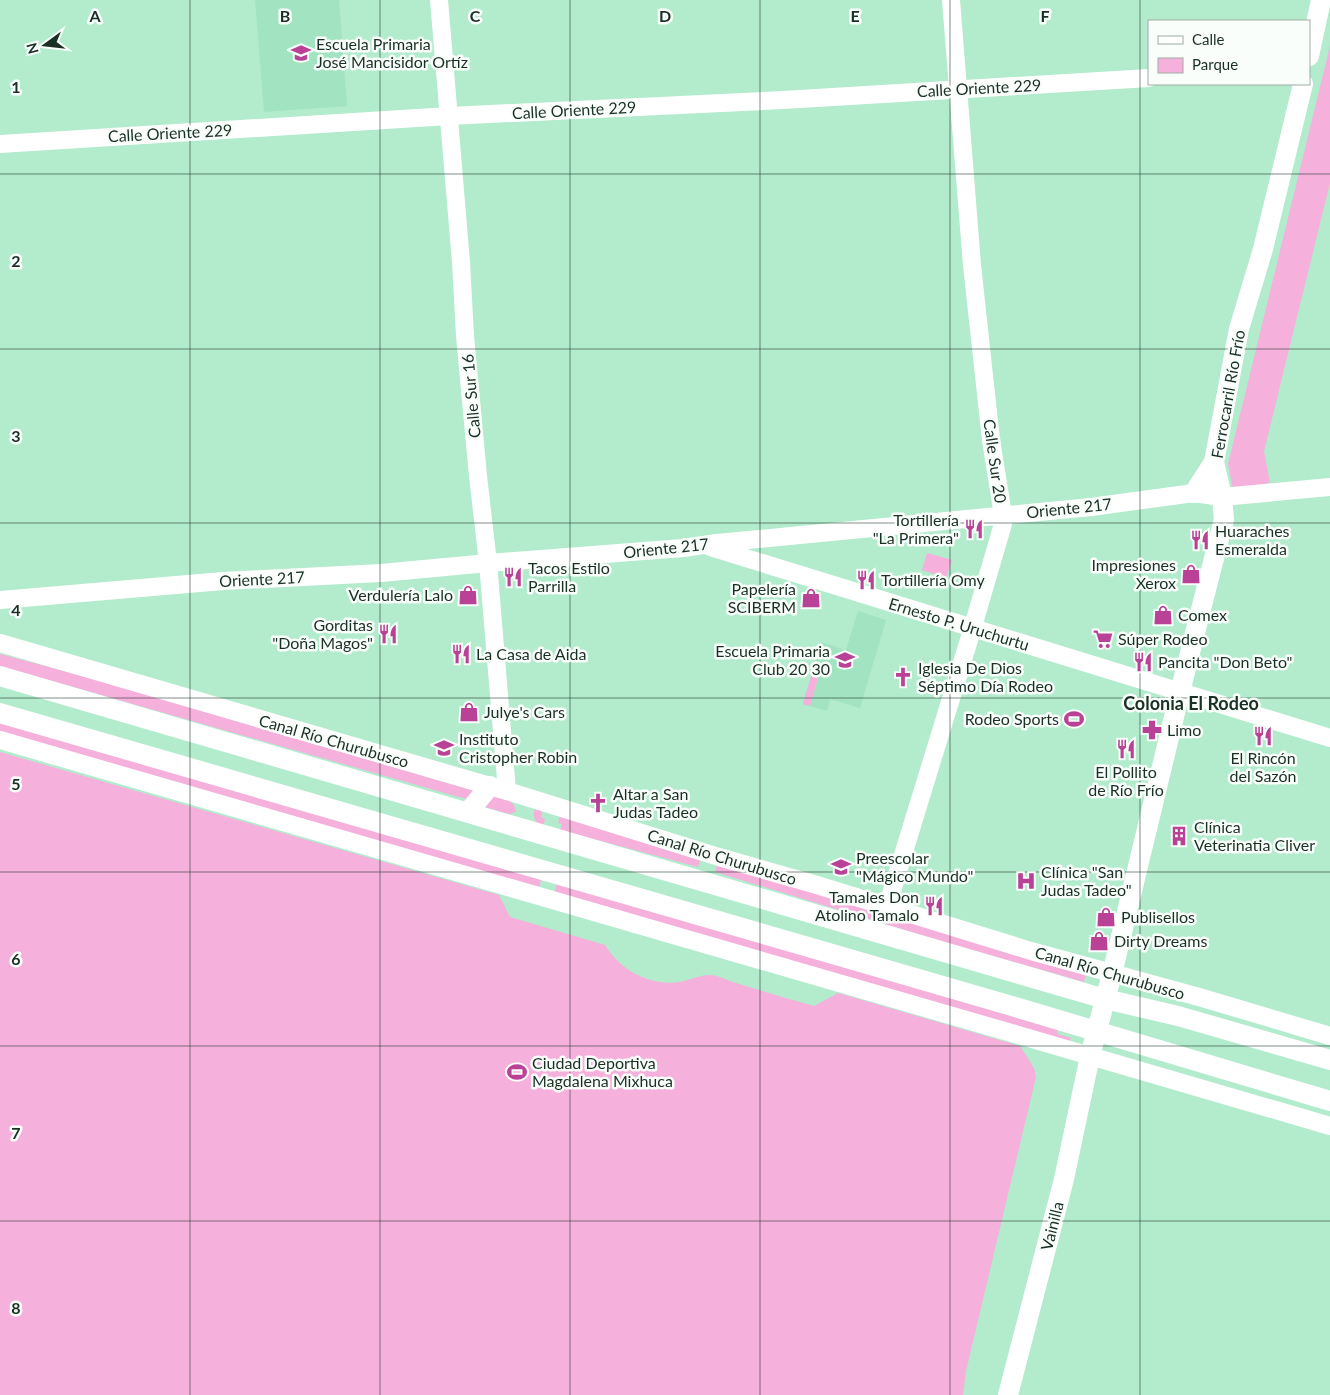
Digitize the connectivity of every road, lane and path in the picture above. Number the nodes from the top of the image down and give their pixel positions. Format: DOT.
graph roads {
  1 [pos="439,0"];
  2 [pos="951,0"];
  3 [pos="1321,0"];
  4 [pos="1310,51"];
  5 [pos="1148,78"];
  6 [pos="1303,85"];
  7 [pos="958,90"];
  8 [pos="448,116"];
  9 [pos="0,144"];
  10 [pos="1214,462"];
  11 [pos="1330,487"];
  12 [pos="1194,493"];
  13 [pos="1222,497"];
  14 [pos="1003,515"];
  15 [pos="703,545"];
  16 [pos="488,562"];
  17 [pos="0,600"];
  18 [pos="973,628"];
  19 [pos="0,642"];
  20 [pos="0,676"];
  21 [pos="1180,692"];
  22 [pos="0,713"];
  23 [pos="1330,738"];
  24 [pos="0,740"];
  25 [pos="498,789"];
  26 [pos="468,812"];
  27 [pos="887,907"];
  28 [pos="1113,985"];
  29 [pos="1097,1031"];
  30 [pos="1330,1036"];
  31 [pos="1090,1056"];
  32 [pos="1330,1060"];
  33 [pos="1330,1101"];
  34 [pos="1330,1126"];
  35 [pos="1008,1395"];
  1 -- 8 [label="street, Calle Sur 16"];
  2 -- 7 [label="street, Calle Sur 20"];
  3 -- 4 [label="main road"];
  5 -- 7 [label="street, Calle Oriente 229"];
  6 -- 10 [label="main road, Ferrocarril Río Frío"];
  7 -- 8 [label="street, Calle Oriente 229"];
  7 -- 14 [label="street, Calle Sur 20"];
  8 -- 9 [label="street, Calle Oriente 229"];
  8 -- 16 [label="street, Calle Sur 16"];
  10 -- 12 [label="main road"];
  10 -- 13 [label="main road, Ferrocarril Río Frío"];
  11 -- 13 [label="street, Oriente 217"];
  12 -- 13 [label="street, Oriente 217"];
  12 -- 14 [label="street, Oriente 217"];
  13 -- 21 [label="main road, Ferrocarril Río Frío"];
  14 -- 15 [label="street, Oriente 217"];
  14 -- 18 [label="street, Calle Sur 20"];
  15 -- 16 [label="street, Oriente 217"];
  15 -- 18 [label="street, Ernesto P. Uruchurtu"];
  16 -- 17 [label="street, Oriente 217"];
  16 -- 25 [label="street, Calle Sur 16"];
  18 -- 21 [label="street, Ernesto P. Uruchurtu"];
  18 -- 27 [label="street, Calle Sur 20"];
  19 -- 25 [label="street, Canal Río Churubusco"];
  20 -- 26 [label="main road, Canal Río Churubusco"];
  21 -- 23 [label="street, Ernesto P. Uruchurtu"];
  21 -- 28 [label="main road, Ferrocarril Río Frío"];
  22 -- 29 [label="main road"];
  24 -- 31 [label="street"];
  25 -- 26 [label="main road"];
  25 -- 27 [label="street, Canal Río Churubusco"];
  26 -- 28 [label="main road, Canal Río Churubusco"];
  27 -- 28 [label="street, Canal Río Churubusco"];
  28 -- 29 [label="main road, Ferrocarril Río Frío"];
  28 -- 30 [label="street, Canal Río Churubusco"];
  28 -- 32 [label="main road, Canal Río Churubusco"];
  29 -- 31 [label="main road, Ferrocarril Río Frío"];
  29 -- 33 [label="main road"];
  31 -- 34 [label="street"];
  31 -- 35 [label="main road, Vainilla"];
}
